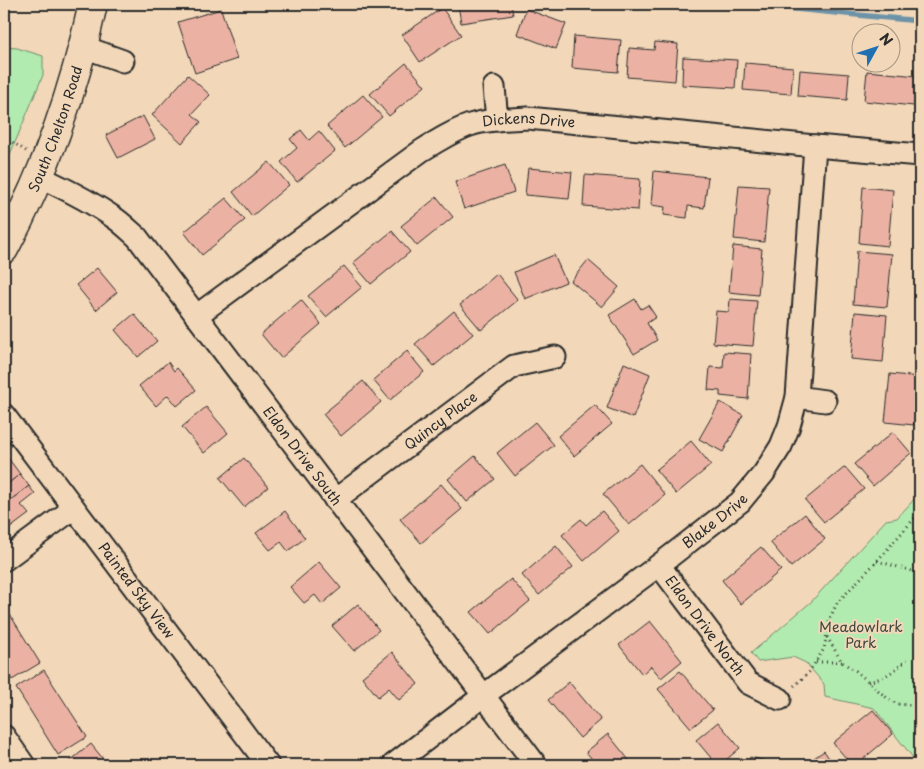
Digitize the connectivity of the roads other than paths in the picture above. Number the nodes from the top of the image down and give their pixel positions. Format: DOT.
graph roads {
  1 [pos="93,4"];
  2 [pos="84,46"];
  3 [pos="123,60"];
  4 [pos="494,87"];
  5 [pos="498,120"];
  6 [pos="815,146"];
  7 [pos="920,155"];
  8 [pos="40,177"];
  9 [pos="4,248"];
  10 [pos="196,316"];
  11 [pos="555,357"];
  12 [pos="797,397"];
  13 [pos="825,401"];
  14 [pos="4,415"];
  15 [pos="335,500"];
  16 [pos="74,508"];
  17 [pos="4,560"];
  18 [pos="659,565"];
  19 [pos="484,696"];
  20 [pos="780,699"];
  21 [pos="4,736"];
  22 [pos="24,765"];
  23 [pos="268,765"];
  24 [pos="393,765"];
  25 [pos="536,765"];
  1 -- 2 [label="main road, South Chelton Road"];
  2 -- 3 [label="street"];
  2 -- 8 [label="main road, South Chelton Road"];
  4 -- 5 [label="street"];
  5 -- 6 [label="street, Dickens Drive"];
  5 -- 10 [label="street, Dickens Drive"];
  6 -- 7 [label="street, Dickens Drive"];
  6 -- 12 [label="street, Blake Drive"];
  8 -- 9 [label="main road, South Chelton Road"];
  8 -- 10 [label="street, Eldon Drive South"];
  10 -- 15 [label="street, Eldon Drive South"];
  11 -- 15 [label="street, Quincy Place"];
  12 -- 13 [label="street"];
  12 -- 18 [label="street, Blake Drive"];
  14 -- 16 [label="street, Painted Sky View"];
  15 -- 19 [label="street, Eldon Drive South"];
  16 -- 17 [label="street"];
  16 -- 23 [label="street, Painted Sky View"];
  18 -- 19 [label="street, Blake Drive"];
  18 -- 20 [label="street, Eldon Drive North"];
  19 -- 24 [label="street, Blake Drive"];
  19 -- 25 [label="street, Eldon Drive South"];
  21 -- 22 [label="street"];
}
